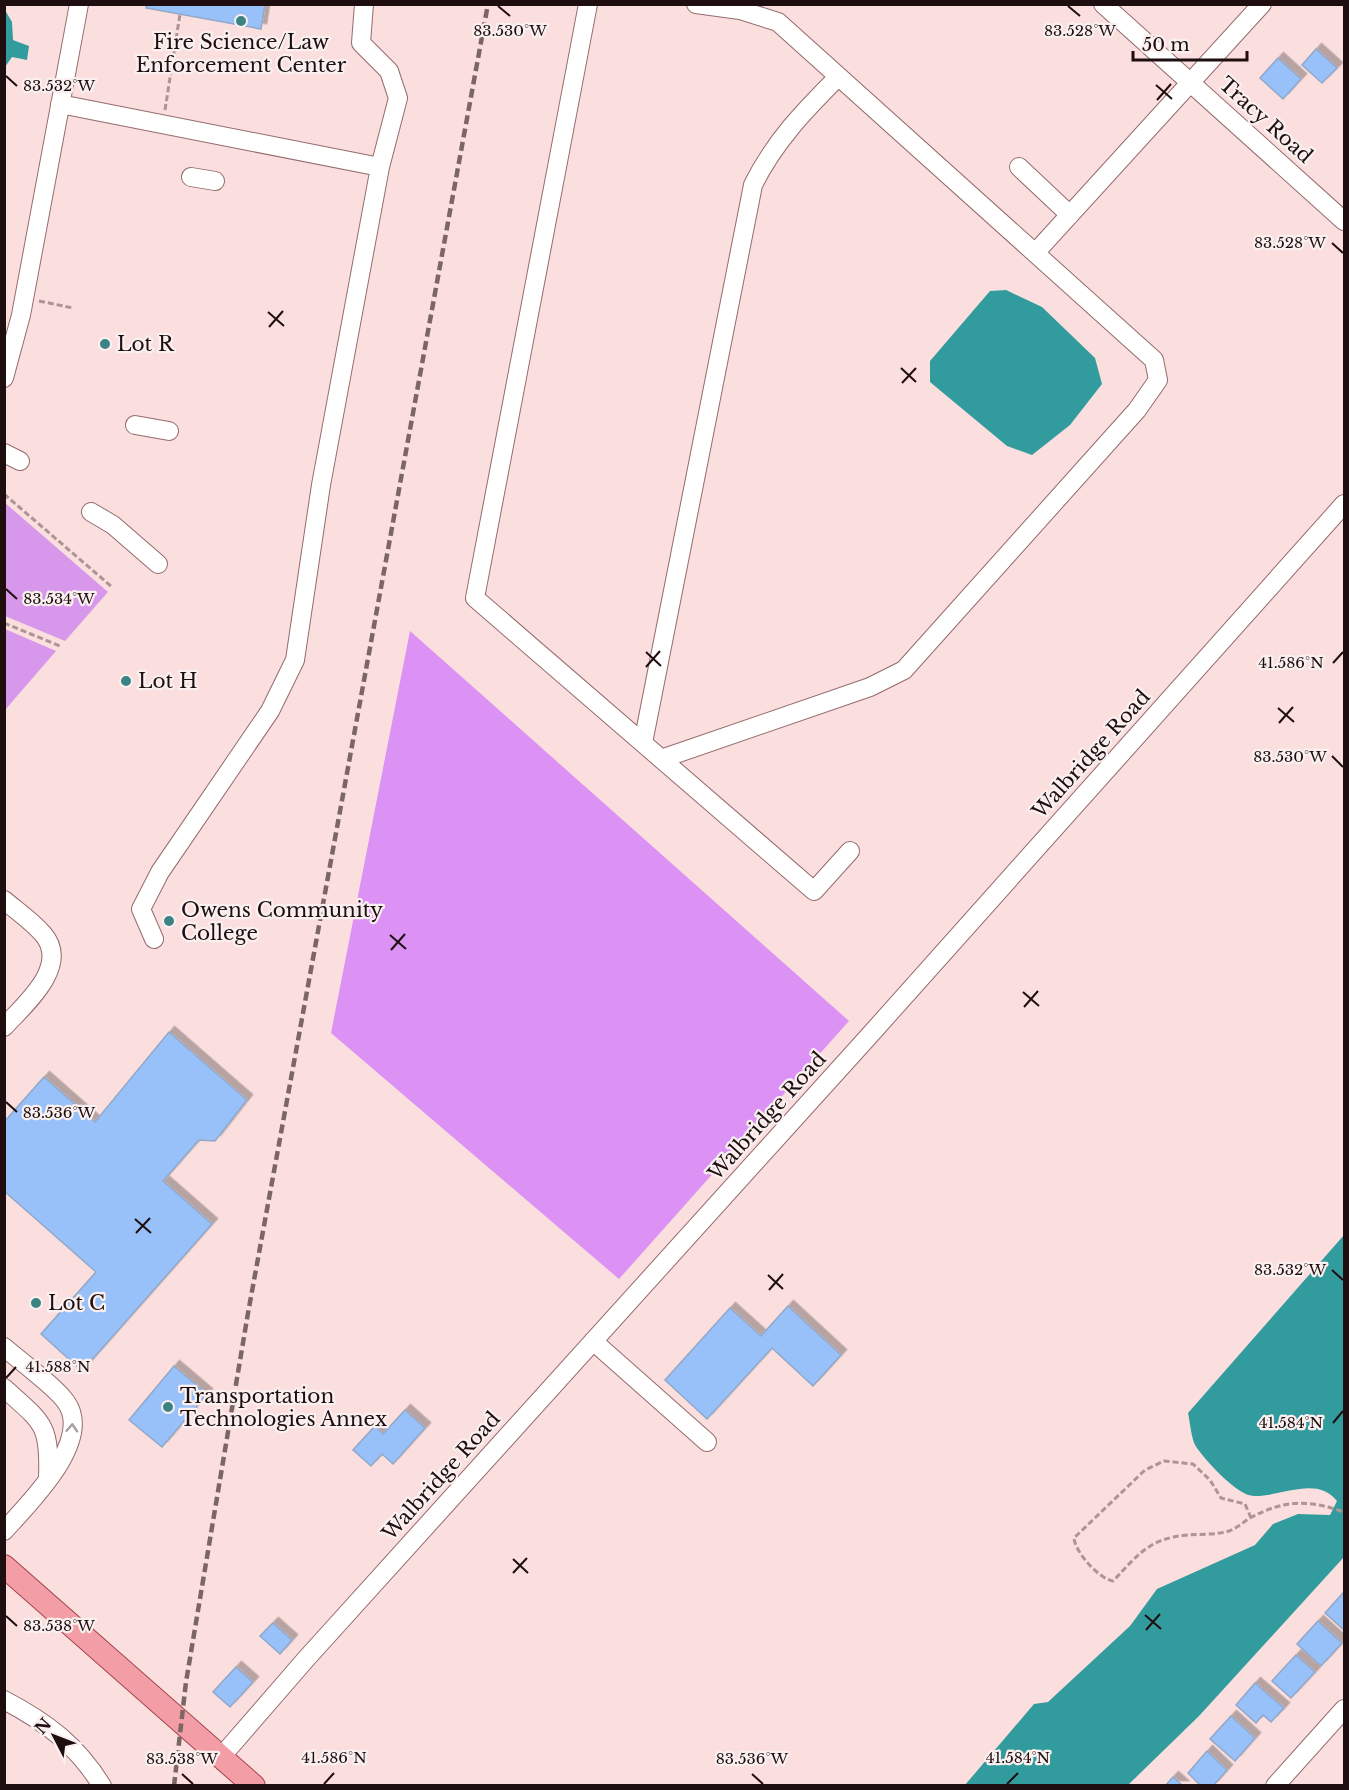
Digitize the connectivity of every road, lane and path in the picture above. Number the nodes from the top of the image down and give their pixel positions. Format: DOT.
graph roads {
  1 [pos="79,4"];
  2 [pos="364,4"];
  3 [pos="588,4"];
  4 [pos="696,4"];
  5 [pos="1103,4"];
  6 [pos="1262,4"];
  7 [pos="740,7"];
  8 [pos="180,14"];
  9 [pos="838,77"];
  10 [pos="1191,83"];
  11 [pos="60,104"];
  12 [pos="163,123"];
  13 [pos="380,167"];
  14 [pos="1019,167"];
  15 [pos="191,177"];
  16 [pos="215,180"];
  17 [pos="1070,215"];
  18 [pos="1344,221"];
  19 [pos="1035,253"];
  20 [pos="4,378"];
  21 [pos="135,425"];
  22 [pos="169,431"];
  23 [pos="4,494"];
  24 [pos="1344,504"];
  25 [pos="91,512"];
  26 [pos="158,564"];
  27 [pos="112,587"];
  28 [pos="4,623"];
  29 [pos="60,646"];
  30 [pos="643,743"];
  31 [pos="661,759"];
  32 [pos="850,851"];
  33 [pos="4,900"];
  34 [pos="154,939"];
  35 [pos="4,1027"];
  36 [pos="593,1341"];
  37 [pos="4,1347"];
  38 [pos="4,1388"];
  39 [pos="706,1442"];
  40 [pos="48,1480"];
  41 [pos="1344,1512"];
  42 [pos="1251,1518"];
  43 [pos="4,1531"];
  44 [pos="4,1566"];
  45 [pos="4,1700"];
  46 [pos="1344,1711"];
  47 [pos="221,1757"];
  48 [pos="102,1785"];
  49 [pos="254,1785"];
  50 [pos="1275,1785"];
  1 -- 11 [label="street"];
  2 -- 13 [label="street"];
  3 -- 30 [label="street"];
  4 -- 7 [label="street"];
  5 -- 10 [label="street, Tracy Road"];
  6 -- 10 [label="street"];
  7 -- 9 [label="street"];
  8 -- 12 [label="path"];
  9 -- 19 [label="street"];
  9 -- 30 [label="street"];
  10 -- 17 [label="street"];
  10 -- 18 [label="street, Tracy Road"];
  11 -- 12 [label="street"];
  11 -- 20 [label="street"];
  12 -- 13 [label="street"];
  13 -- 34 [label="street"];
  14 -- 17 [label="street"];
  15 -- 16 [label="street"];
  17 -- 19 [label="street"];
  19 -- 31 [label="street"];
  21 -- 22 [label="street"];
  23 -- 27 [label="path"];
  24 -- 36 [label="street, Walbridge Road"];
  25 -- 26 [label="street"];
  28 -- 29 [label="path"];
  30 -- 31 [label="street"];
  31 -- 32 [label="street"];
  33 -- 35 [label="street"];
  36 -- 39 [label="street"];
  36 -- 47 [label="street, Walbridge Road"];
  40 -- 37 [label="street, one-way"];
  38 -- 40 [label="street"];
  40 -- 43 [label="street"];
  41 -- 42 [label="path"];
  42 -- 42 [label="path"];
  44 -- 47 [label="main road"];
  45 -- 48 [label="street"];
  46 -- 50 [label="street"];
  47 -- 49 [label="main road"];
}
